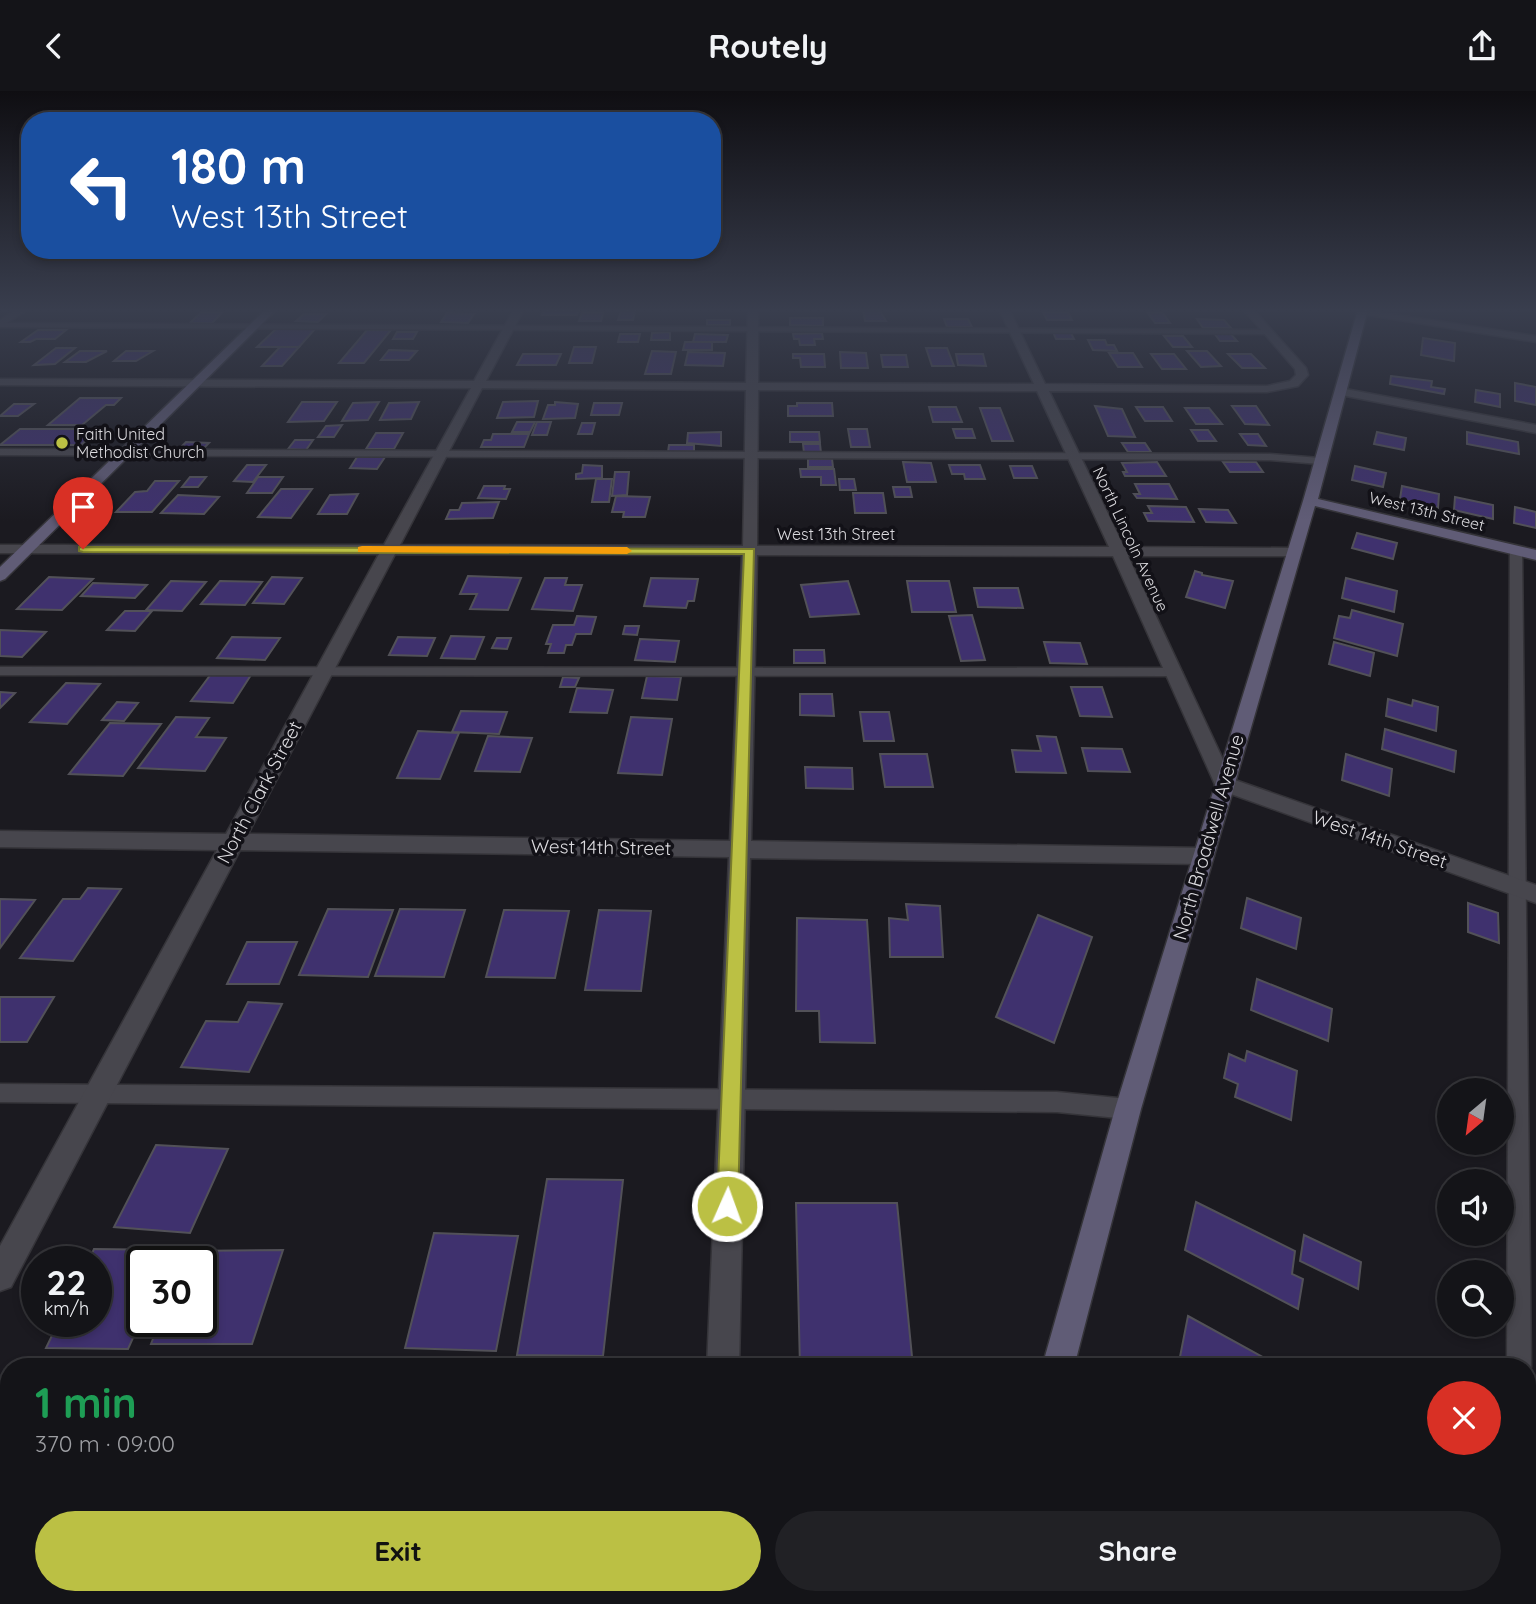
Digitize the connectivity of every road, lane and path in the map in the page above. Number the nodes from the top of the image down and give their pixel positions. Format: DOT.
graph roads {
  1 [pos="200,380"];
  2 [pos="480,380"];
  3 [pos="753,380"];
  4 [pos="1037,380"];
  5 [pos="1299,380"];
  6 [pos="1343,380"];
  7 [pos="0,382"];
  8 [pos="196,383"];
  9 [pos="478,384"];
  10 [pos="753,385"];
  11 [pos="1040,386"];
  12 [pos="1340,392"];
  13 [pos="1536,429"];
  14 [pos="0,452"];
  15 [pos="127,452"];
  16 [pos="441,453"];
  17 [pos="752,455"];
  18 [pos="1073,456"];
  19 [pos="1320,461"];
  20 [pos="1310,501"];
  21 [pos="0,549"];
  22 [pos="28,549"];
  23 [pos="389,550"];
  24 [pos="1516,550"];
  25 [pos="750,551"];
  26 [pos="1118,552"];
  27 [pos="1293,552"];
  28 [pos="1536,555"];
  29 [pos="0,576"];
  30 [pos="0,671"];
  31 [pos="324,671"];
  32 [pos="746,672"];
  33 [pos="1175,672"];
  34 [pos="1224,784"];
  35 [pos="0,839"];
  36 [pos="231,843"];
  37 [pos="740,849"];
  38 [pos="1203,856"];
  39 [pos="1526,890"];
  40 [pos="0,1093"];
  41 [pos="95,1094"];
  42 [pos="730,1099"];
  43 [pos="1128,1109"];
  44 [pos="0,1276"];
  45 [pos="723,1358"];
  46 [pos="1060,1358"];
  47 [pos="1519,1358"];
  1 -- 8 [label="main road"];
  2 -- 9 [label="street, North Clark Street"];
  3 -- 10 [label="street"];
  4 -- 11 [label="street, North Lincoln Avenue"];
  5 -- 11 [label="street"];
  6 -- 12 [label="main road, North Broadwell Avenue"];
  7 -- 8 [label="street"];
  8 -- 9 [label="street"];
  8 -- 15 [label="main road"];
  9 -- 10 [label="street"];
  9 -- 16 [label="street, North Clark Street"];
  10 -- 11 [label="street"];
  10 -- 17 [label="street"];
  11 -- 18 [label="street, North Lincoln Avenue"];
  12 -- 13 [label="street"];
  12 -- 19 [label="main road, North Broadwell Avenue"];
  14 -- 15 [label="lane"];
  15 -- 16 [label="lane"];
  15 -- 22 [label="main road"];
  16 -- 17 [label="lane"];
  16 -- 23 [label="street, North Clark Street"];
  17 -- 18 [label="lane"];
  17 -- 25 [label="street"];
  18 -- 19 [label="lane"];
  18 -- 26 [label="street, North Lincoln Avenue"];
  19 -- 20 [label="main road, North Broadwell Avenue"];
  20 -- 24 [label="main road, West 13th Street"];
  20 -- 27 [label="main road, North Broadwell Avenue"];
  21 -- 22 [label="street, West 13th Street"];
  22 -- 23 [label="street, West 13th Street"];
  22 -- 29 [label="main road"];
  23 -- 25 [label="street, West 13th Street"];
  23 -- 31 [label="street, North Clark Street"];
  24 -- 28 [label="main road, West 13th Street"];
  24 -- 39 [label="lane"];
  25 -- 26 [label="street, West 13th Street"];
  25 -- 32 [label="street"];
  26 -- 27 [label="street, West 13th Street"];
  26 -- 33 [label="street, North Lincoln Avenue"];
  27 -- 34 [label="main road, North Broadwell Avenue"];
  30 -- 31 [label="lane"];
  31 -- 32 [label="lane"];
  31 -- 36 [label="street, North Clark Street"];
  32 -- 33 [label="lane"];
  32 -- 37 [label="street"];
  33 -- 34 [label="street, North Lincoln Avenue"];
  34 -- 38 [label="main road, North Broadwell Avenue"];
  34 -- 39 [label="street, West 14th Street"];
  35 -- 36 [label="street, West 14th Street"];
  36 -- 37 [label="street, West 14th Street"];
  36 -- 41 [label="street, North Clark Street"];
  37 -- 38 [label="street, West 14th Street"];
  37 -- 42 [label="street"];
  38 -- 43 [label="main road, North Broadwell Avenue"];
  39 -- 47 [label="lane"];
  40 -- 41 [label="lane"];
  41 -- 42 [label="lane"];
  41 -- 44 [label="street, North Clark Street"];
  42 -- 43 [label="lane"];
  42 -- 45 [label="street"];
  43 -- 46 [label="main road, North Broadwell Avenue"];
}
